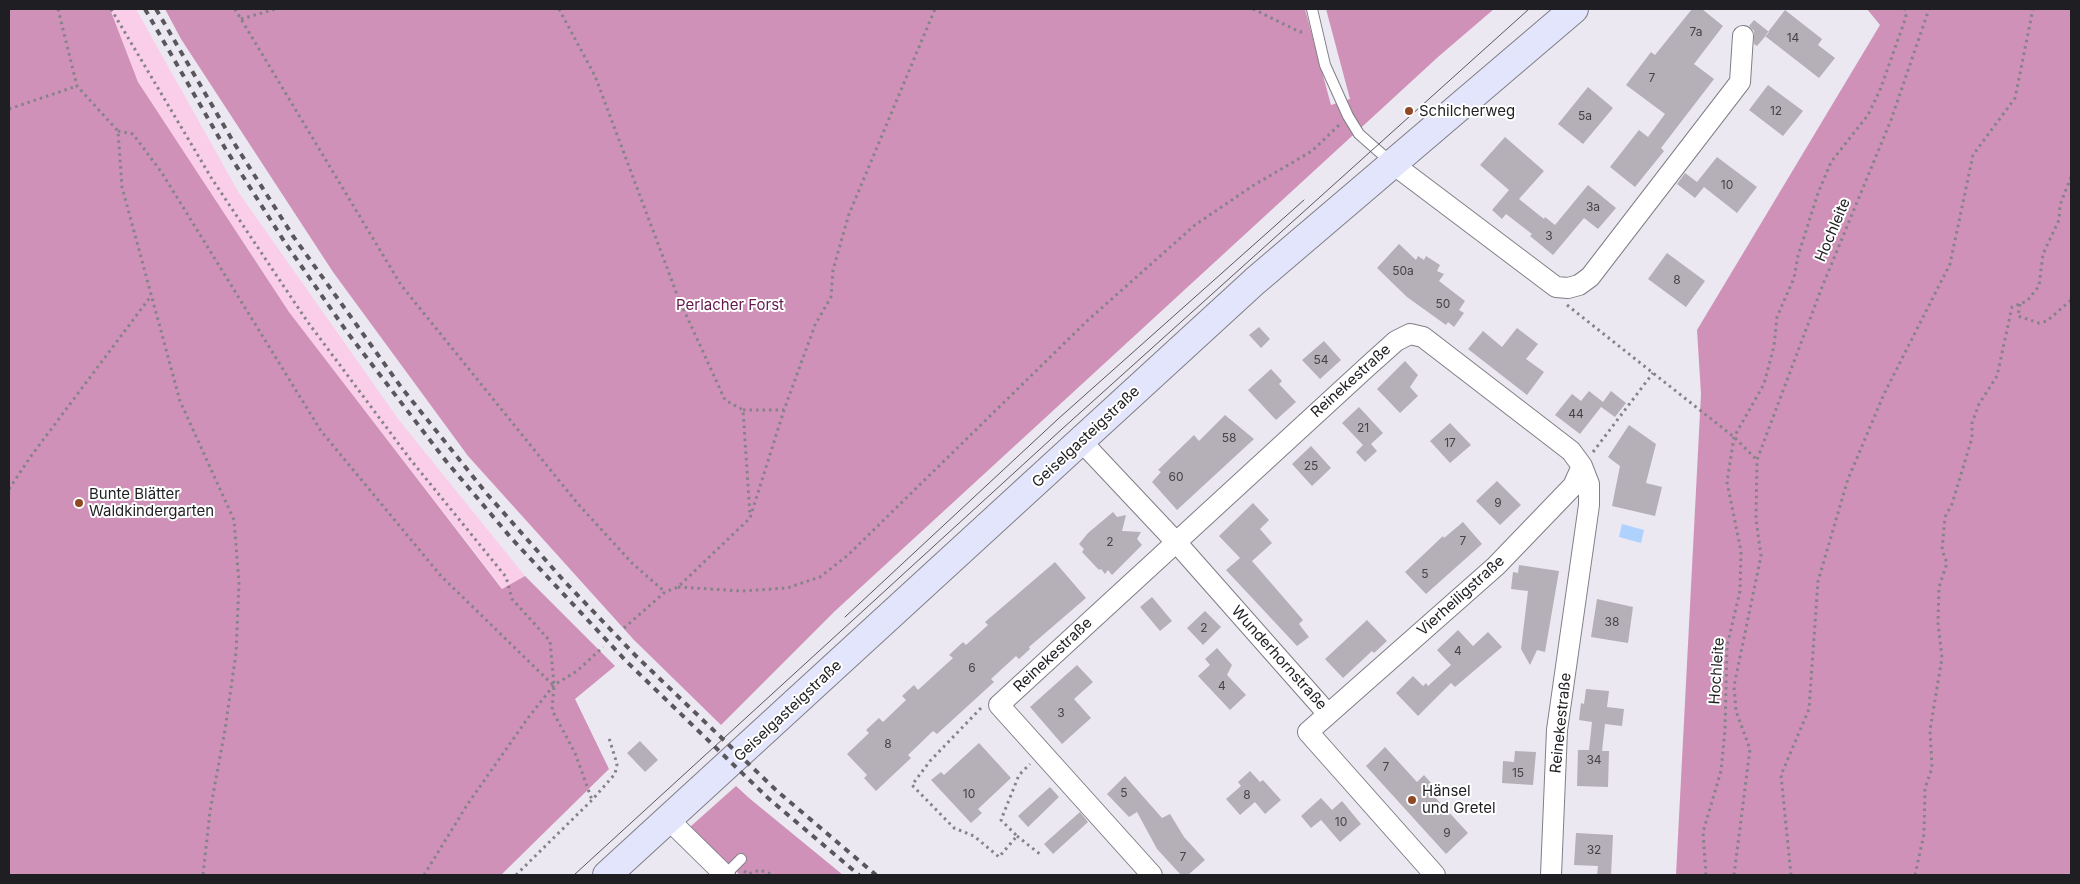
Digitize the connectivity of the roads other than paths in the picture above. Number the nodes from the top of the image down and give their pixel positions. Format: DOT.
graph roads {
  1 [pos="1312,9"];
  2 [pos="1574,9"];
  3 [pos="1743,36"];
  4 [pos="1392,164"];
  5 [pos="1082,441"];
  6 [pos="1582,466"];
  7 [pos="1176,542"];
  8 [pos="1328,714"];
  9 [pos="669,820"];
  10 [pos="734,866"];
  11 [pos="607,875"];
  12 [pos="1152,875"];
  13 [pos="1435,875"];
  14 [pos="1552,875"];
  1 -- 4 [label="lane"];
  2 -- 4 [label="main road, Geiselgasteigstraße"];
  3 -- 4 [label="street"];
  4 -- 5 [label="main road, Geiselgasteigstraße"];
  5 -- 7 [label="street, Wunderhornstraße"];
  5 -- 9 [label="main road, Geiselgasteigstraße"];
  6 -- 7 [label="street, Reinekestraße"];
  6 -- 8 [label="street, Vierheiligstraße"];
  6 -- 14 [label="street, Reinekestraße"];
  7 -- 8 [label="street, Wunderhornstraße"];
  7 -- 12 [label="street, Reinekestraße"];
  8 -- 13 [label="street, Wunderhornstraße"];
  9 -- 10 [label="street"];
  9 -- 11 [label="main road, Geiselgasteigstraße"];
}
